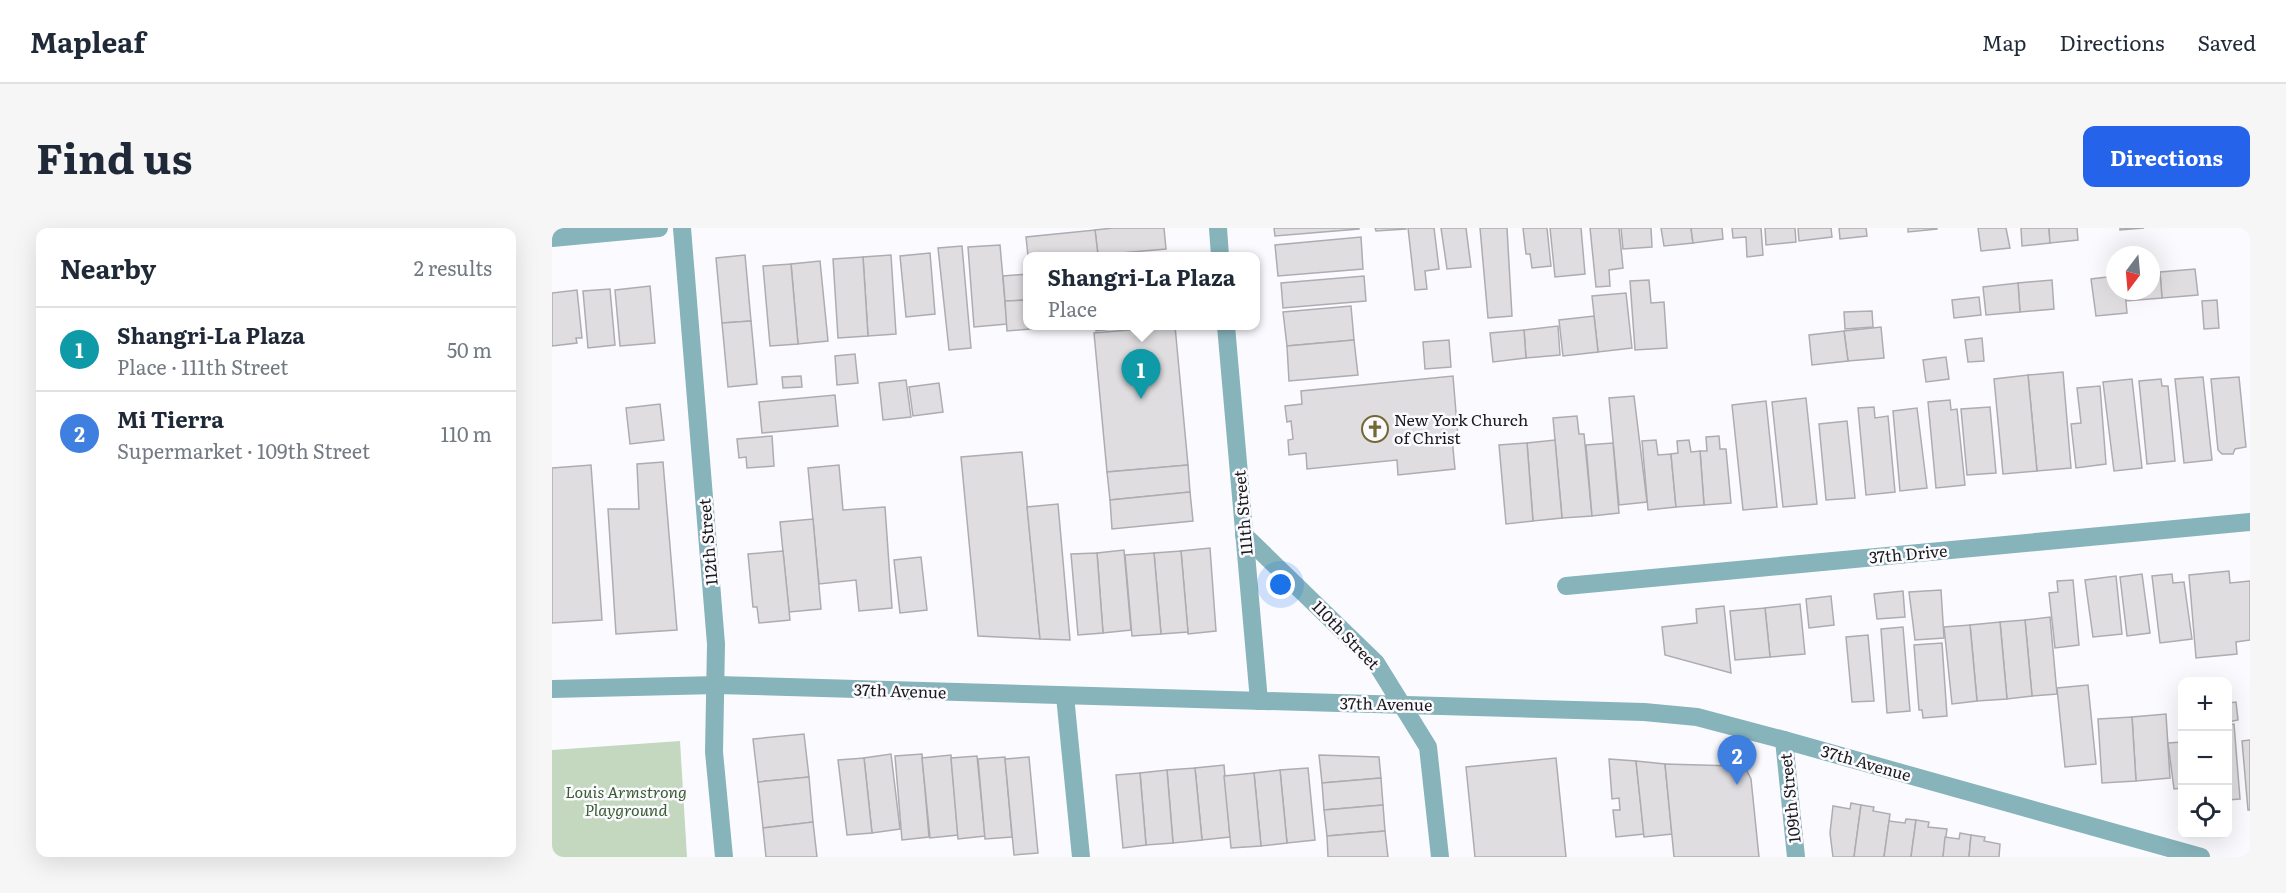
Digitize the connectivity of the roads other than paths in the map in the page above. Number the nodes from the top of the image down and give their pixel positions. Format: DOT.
graph roads {
  1 [pos="659,228"];
  2 [pos="682,228"];
  3 [pos="1218,228"];
  4 [pos="552,238"];
  5 [pos="1220,252"];
  6 [pos="1226,330"];
  7 [pos="2250,522"];
  8 [pos="1244,535"];
  9 [pos="1566,586"];
  10 [pos="717,685"];
  11 [pos="552,689"];
  12 [pos="1065,696"];
  13 [pos="1259,701"];
  14 [pos="1401,705"];
  15 [pos="1784,740"];
  16 [pos="724,857"];
  17 [pos="1081,857"];
  18 [pos="1440,857"];
  19 [pos="1796,857"];
  20 [pos="2201,857"];
  1 -- 4 [label="street"];
  2 -- 10 [label="street, 112th Street"];
  3 -- 5 [label="street"];
  6 -- 8 [label="street, 111th Street"];
  7 -- 9 [label="street, 37th Drive"];
  8 -- 13 [label="street, 111th Street"];
  8 -- 14 [label="street, 110th Street"];
  10 -- 11 [label="street, 37th Avenue"];
  10 -- 12 [label="street, 37th Avenue"];
  10 -- 16 [label="street, 112th Street"];
  12 -- 13 [label="street, 37th Avenue"];
  12 -- 17 [label="street"];
  13 -- 14 [label="street, 37th Avenue"];
  14 -- 15 [label="street, 37th Avenue"];
  14 -- 18 [label="street, 110th Street"];
  15 -- 19 [label="street, 109th Street"];
  15 -- 20 [label="street, 37th Avenue"];
}
